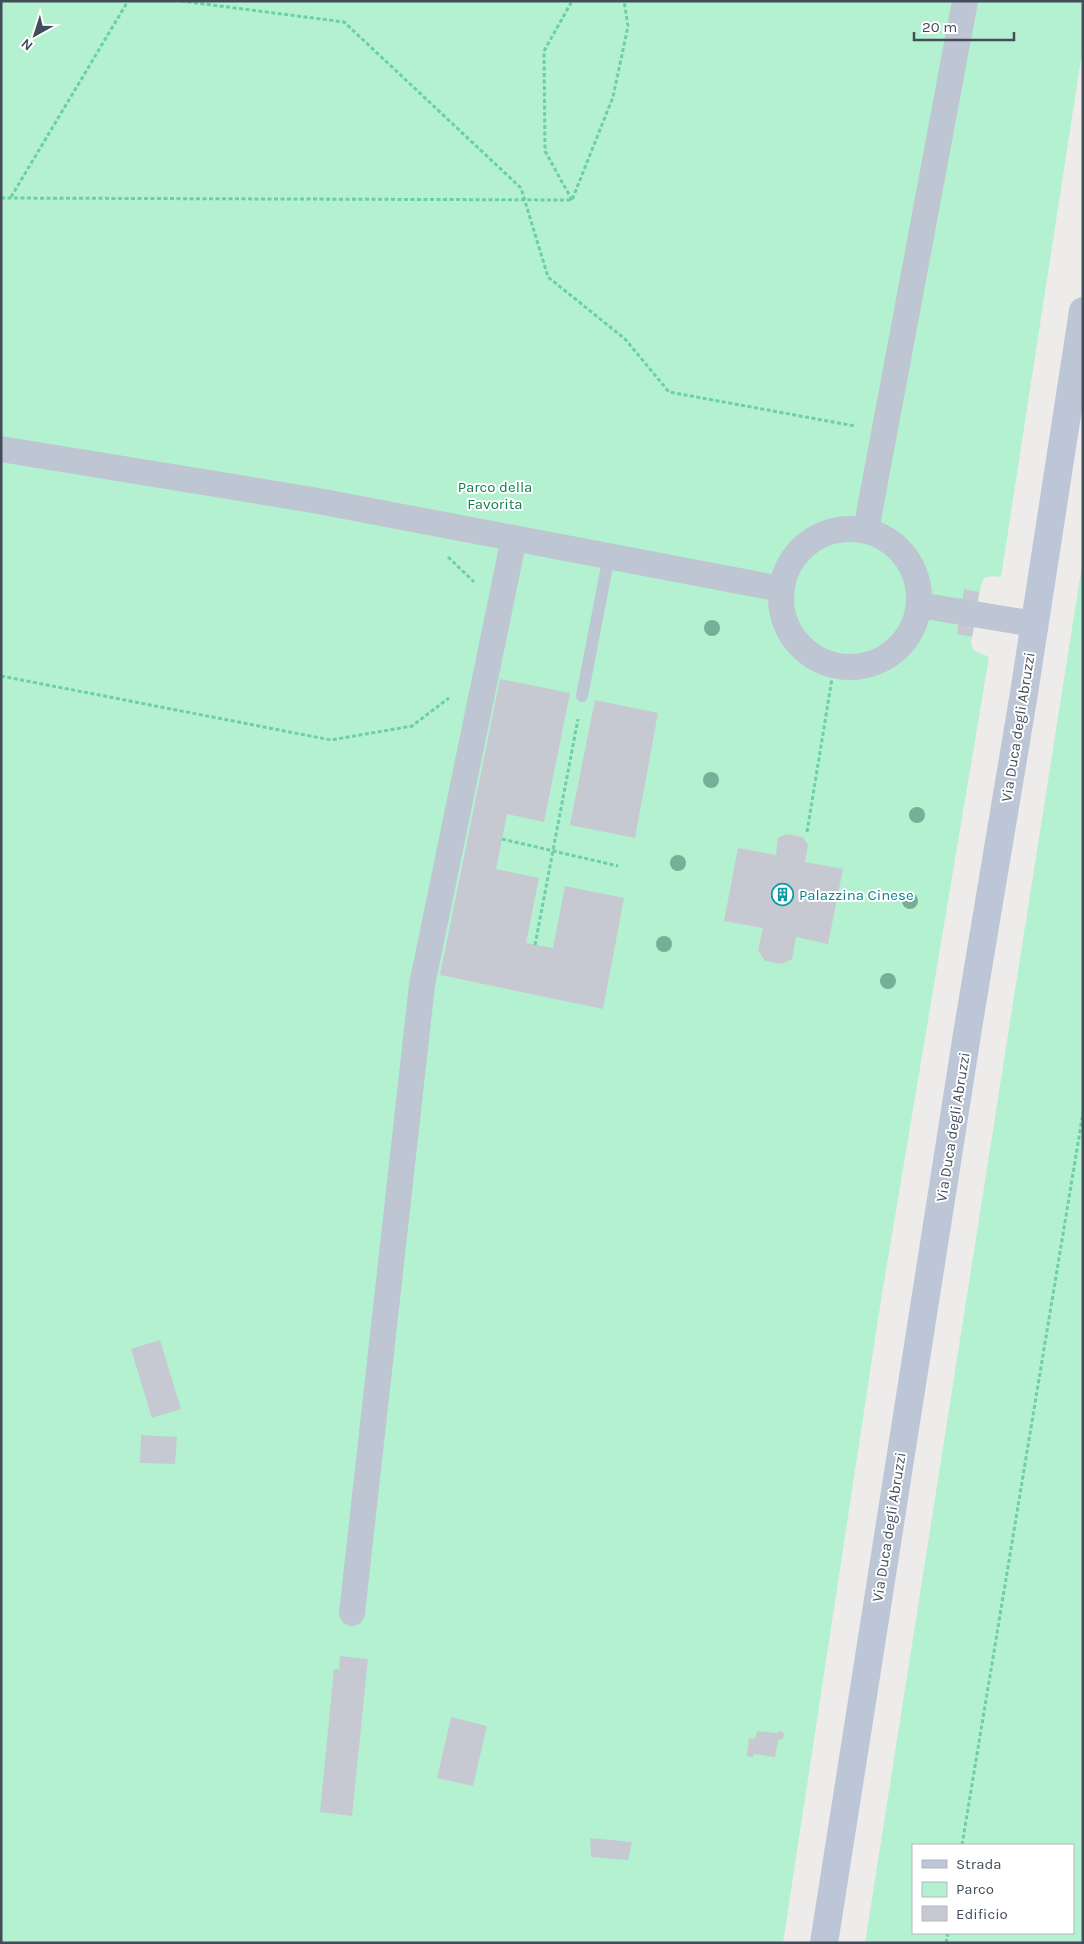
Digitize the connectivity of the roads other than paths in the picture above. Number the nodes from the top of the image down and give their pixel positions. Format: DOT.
graph roads {
  1 [pos="965,1"];
  2 [pos="1083,311"];
  3 [pos="1,449"];
  4 [pos="866,530"];
  5 [pos="514,538"];
  6 [pos="608,556"];
  7 [pos="781,589"];
  8 [pos="919,605"];
  9 [pos="1034,624"];
  10 [pos="582,696"];
  11 [pos="352,1613"];
  12 [pos="824,1943"];
  1 -- 4 [label="street"];
  2 -- 9 [label="street, Via Duca degli Abruzzi"];
  3 -- 5 [label="street"];
  4 -- 7 [label="street"];
  4 -- 8 [label="street"];
  5 -- 6 [label="street"];
  5 -- 11 [label="street"];
  6 -- 7 [label="street"];
  6 -- 10 [label="lane"];
  7 -- 8 [label="street"];
  8 -- 9 [label="street"];
  9 -- 12 [label="street, Via Duca degli Abruzzi"];
}
